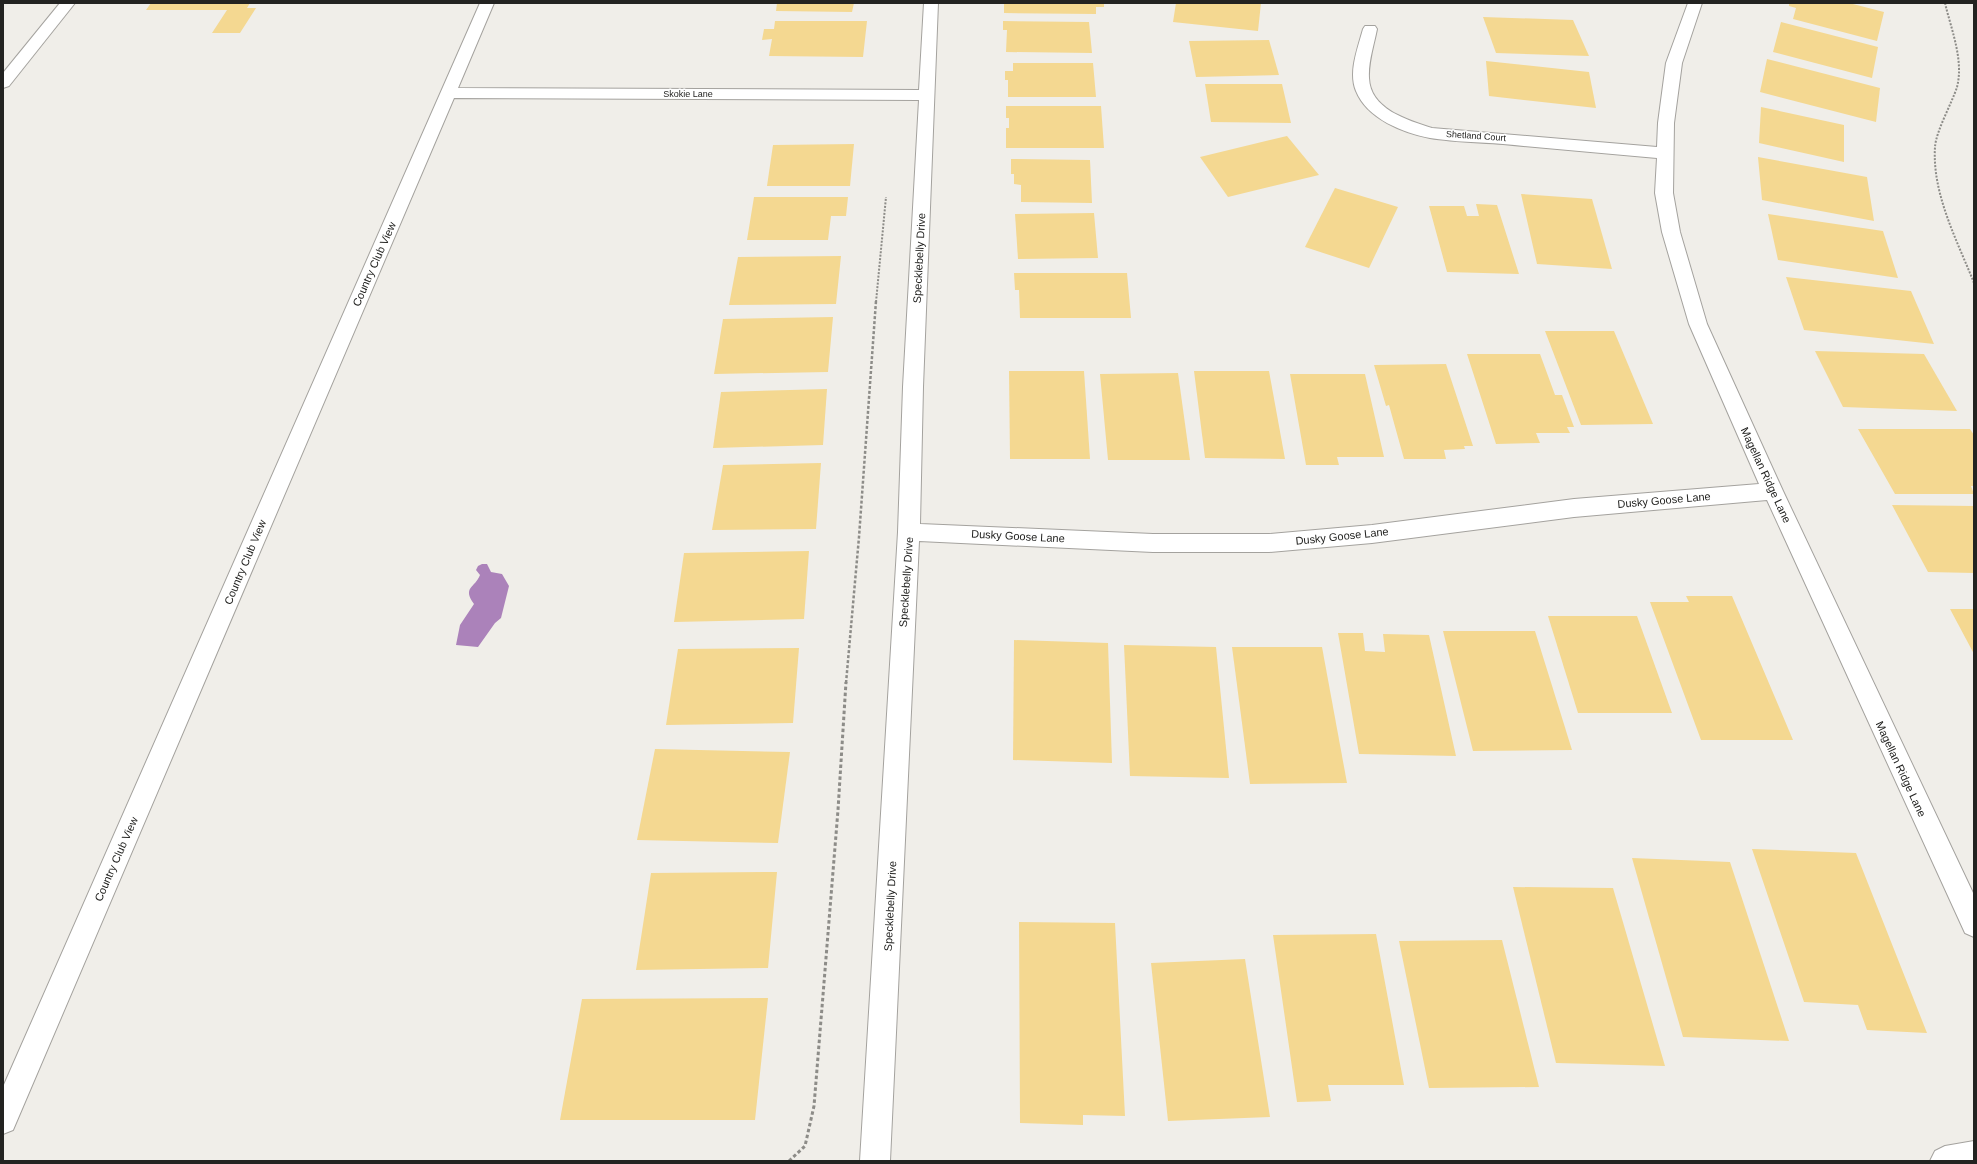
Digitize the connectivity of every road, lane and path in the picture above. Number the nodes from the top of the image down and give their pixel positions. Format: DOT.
graph roads {
  1 [pos="68,3"];
  2 [pos="487,3"];
  3 [pos="931,3"];
  4 [pos="1695,3"];
  5 [pos="1945,3"];
  6 [pos="1370,29"];
  7 [pos="3,83"];
  8 [pos="448,93"];
  9 [pos="927,94"];
  10 [pos="1665,153"];
  11 [pos="886,196"];
  12 [pos="1974,283"];
  13 [pos="1773,491"];
  14 [pos="909,532"];
  15 [pos="1974,924"];
  16 [pos="3,1120"];
  17 [pos="1974,1156"];
  18 [pos="789,1161"];
  19 [pos="875,1161"];
  20 [pos="1945,1161"];
  1 -- 7 [label="street"];
  2 -- 8 [label="street, Country Club View"];
  3 -- 9 [label="street, Specklebelly Drive"];
  4 -- 10 [label="street, Magellan Ridge Lane"];
  5 -- 12 [label="path"];
  6 -- 10 [label="street, Shetland Court"];
  8 -- 9 [label="street, Skokie Lane"];
  8 -- 16 [label="street, Country Club View"];
  9 -- 14 [label="street, Specklebelly Drive"];
  10 -- 13 [label="street, Magellan Ridge Lane"];
  11 -- 18 [label="path"];
  13 -- 14 [label="street, Dusky Goose Lane"];
  13 -- 15 [label="street, Magellan Ridge Lane"];
  14 -- 19 [label="street, Specklebelly Drive"];
  17 -- 20 [label="street"];
}
